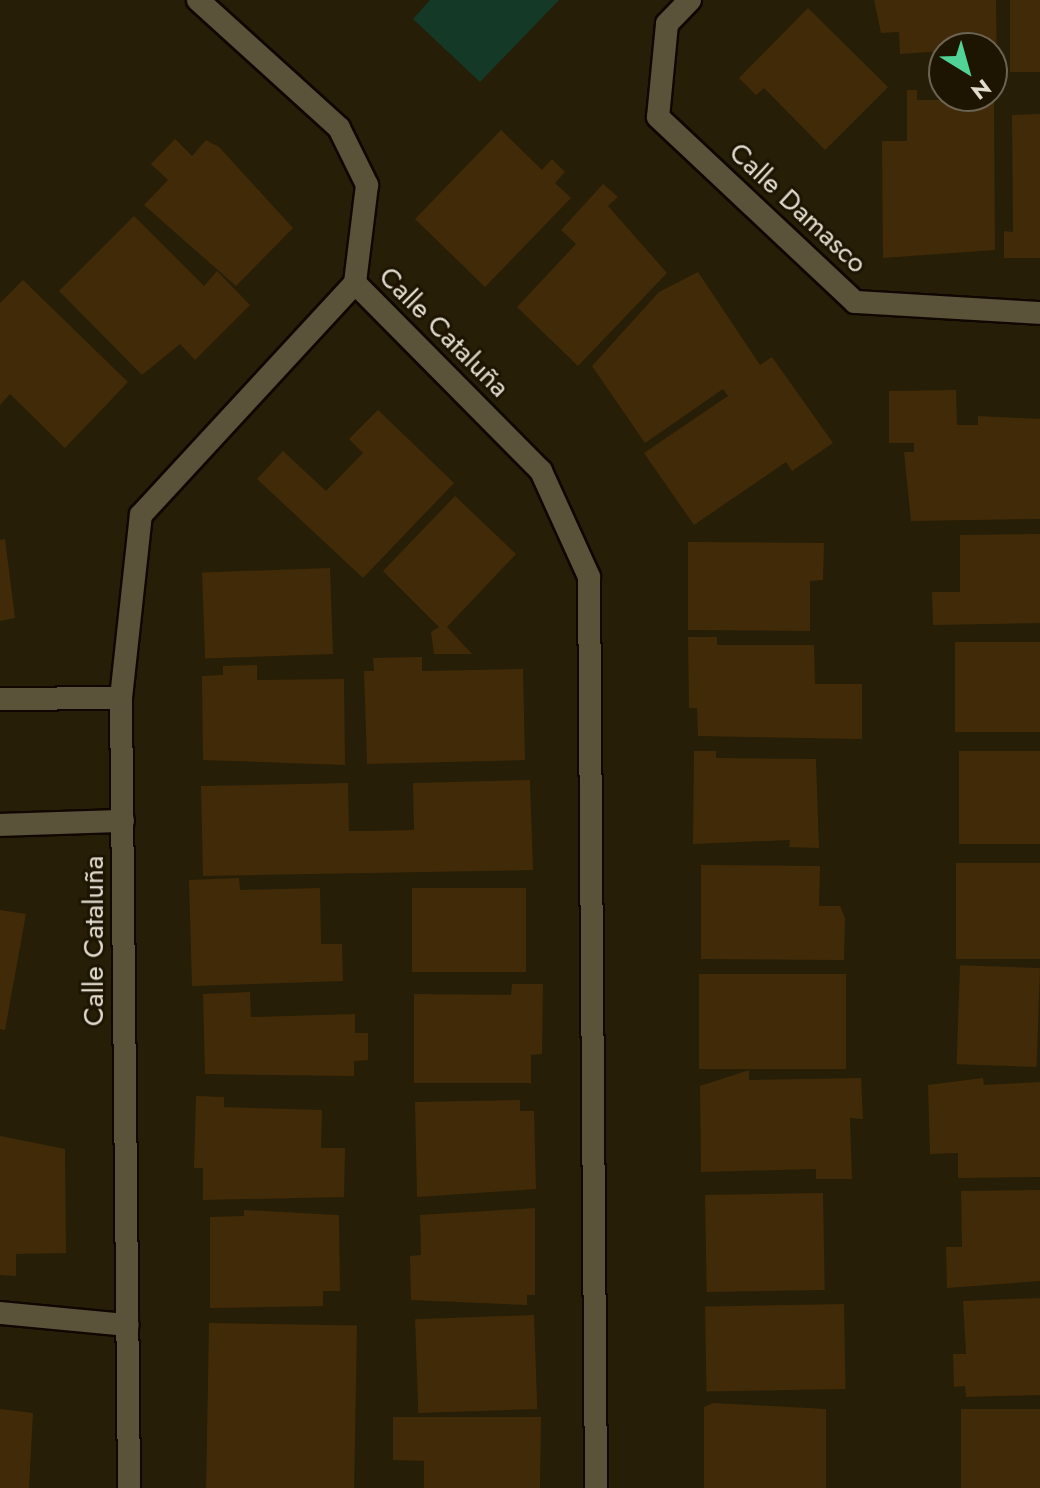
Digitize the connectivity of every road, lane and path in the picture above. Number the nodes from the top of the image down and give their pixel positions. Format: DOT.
graph roads {
  1 [pos="198,0"];
  2 [pos="690,0"];
  3 [pos="355,283"];
  4 [pos="1040,313"];
  5 [pos="121,698"];
  6 [pos="0,699"];
  7 [pos="123,821"];
  8 [pos="0,825"];
  9 [pos="0,1313"];
  10 [pos="127,1325"];
  11 [pos="129,1488"];
  12 [pos="596,1488"];
  1 -- 3 [label="street"];
  2 -- 4 [label="street, Calle Damasco"];
  3 -- 5 [label="street, Calle Cataluña"];
  3 -- 12 [label="street, Calle Cataluña"];
  5 -- 6 [label="street"];
  5 -- 7 [label="street, Calle Cataluña"];
  7 -- 8 [label="street"];
  7 -- 10 [label="street, Calle Cataluña"];
  9 -- 10 [label="street"];
  10 -- 11 [label="street, Calle Cataluña"];
}
